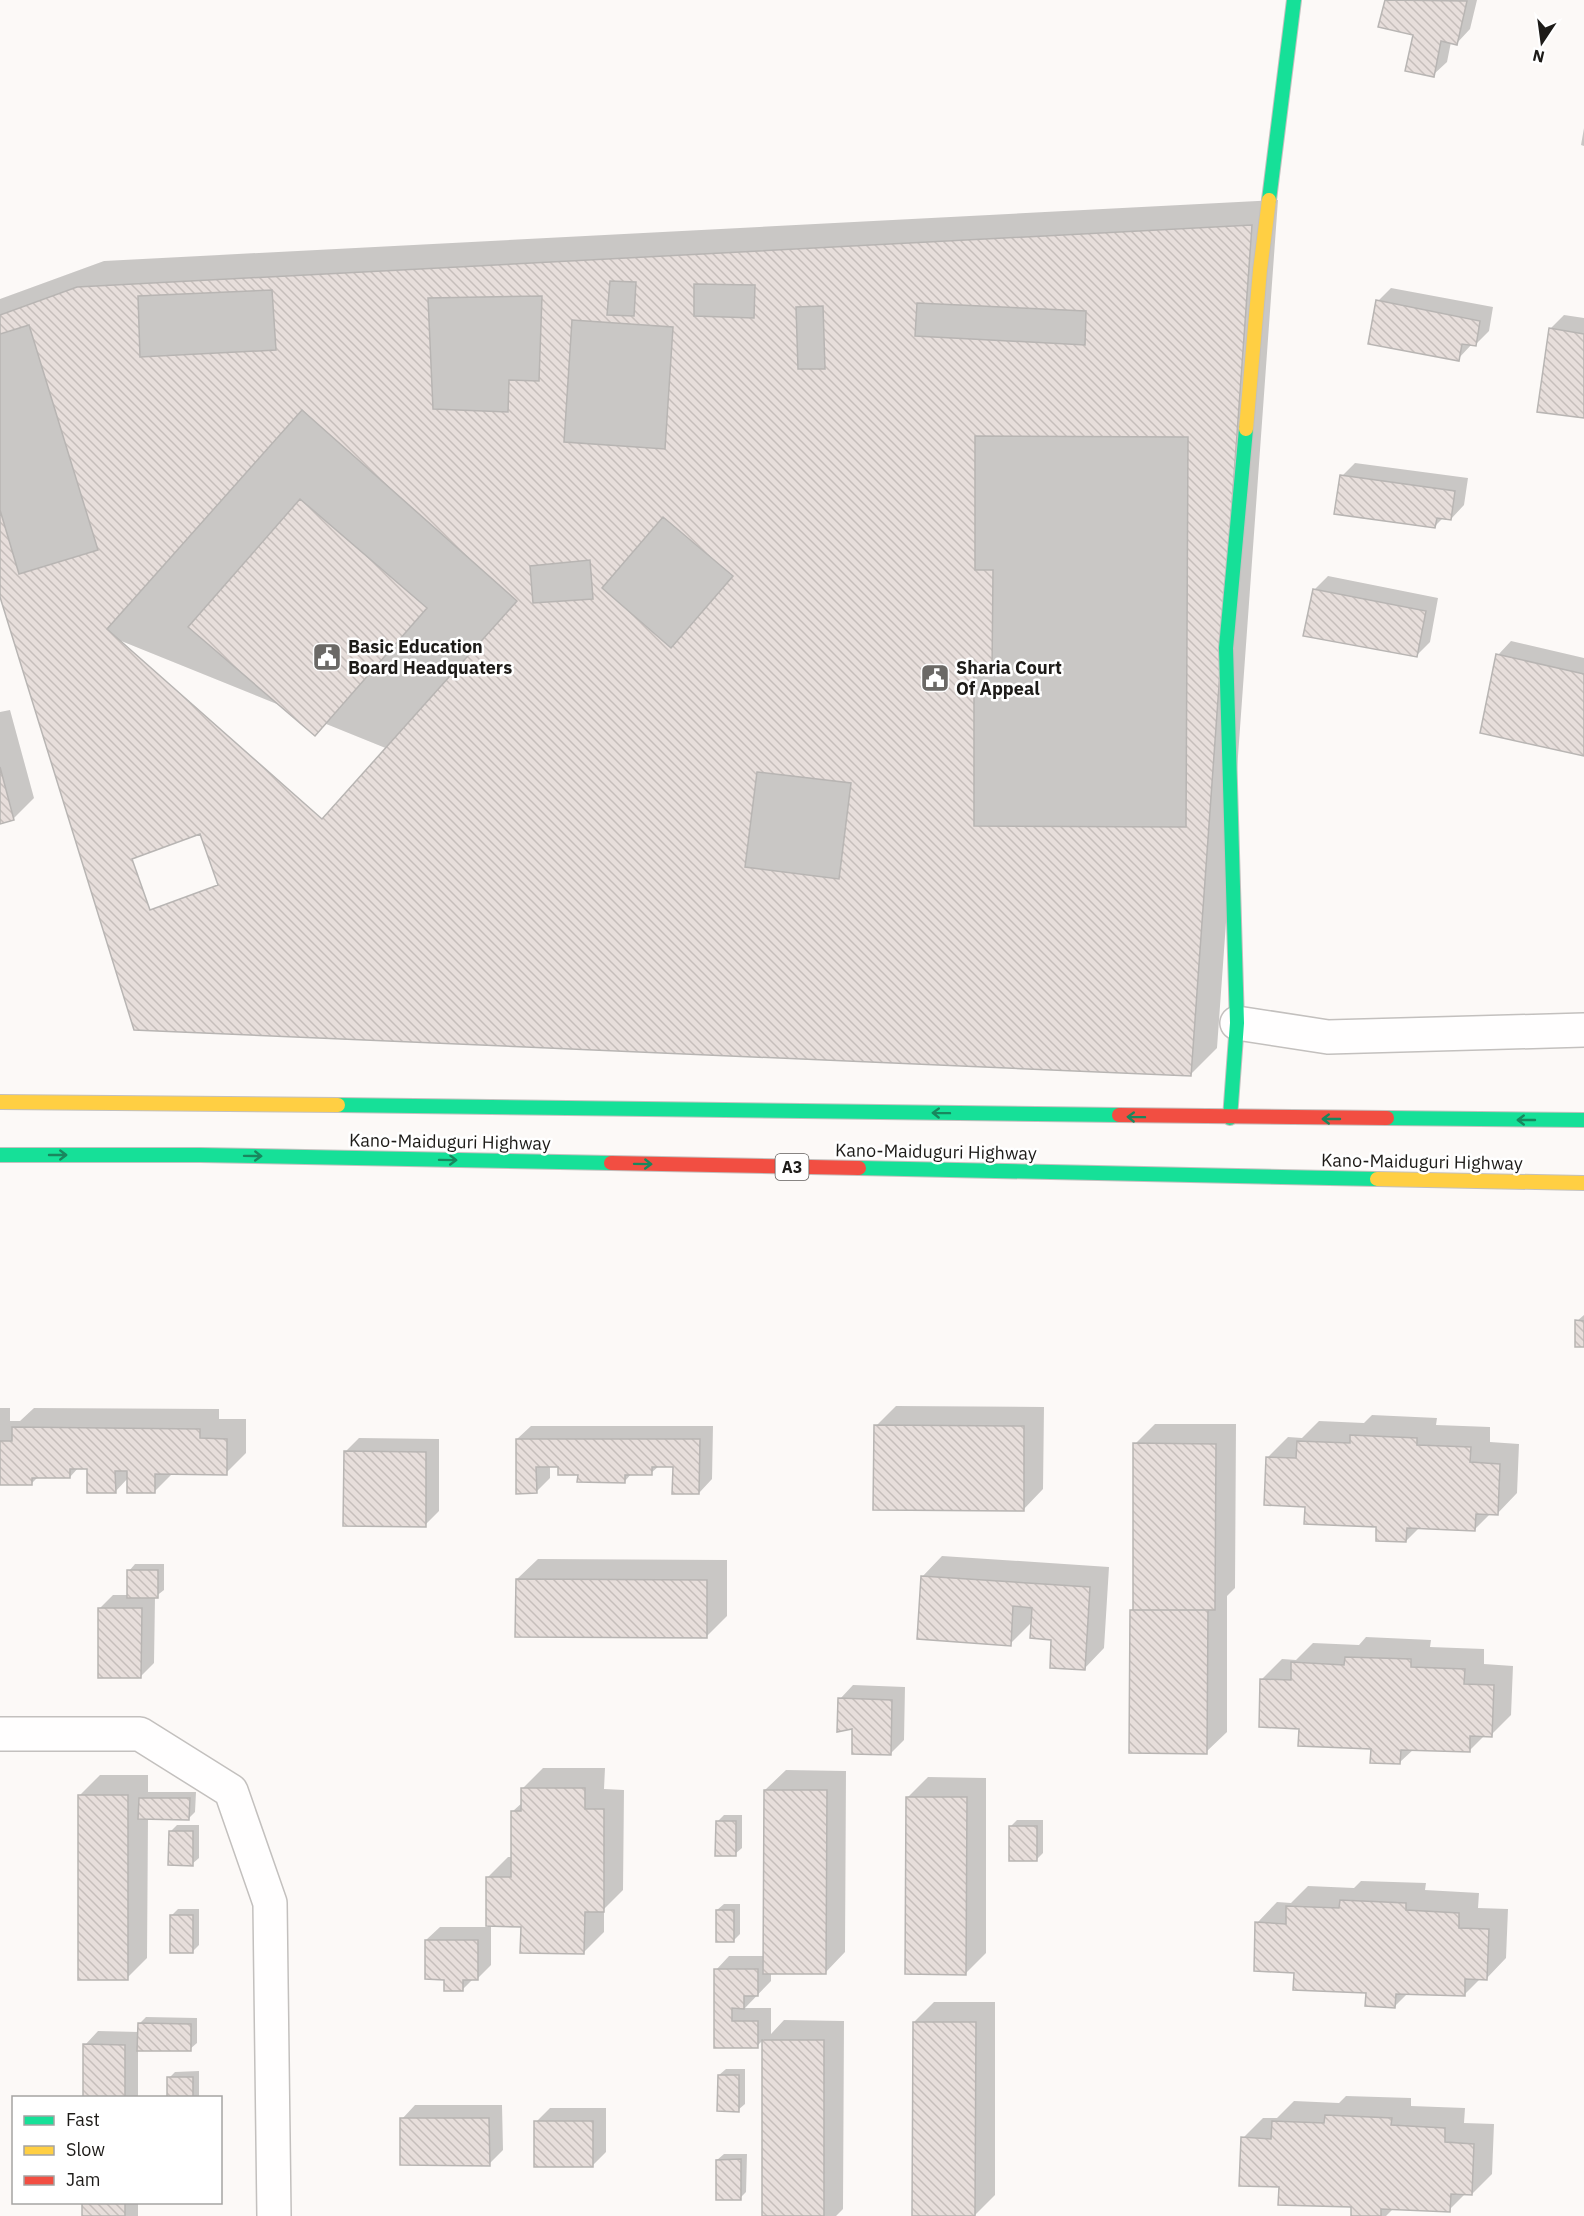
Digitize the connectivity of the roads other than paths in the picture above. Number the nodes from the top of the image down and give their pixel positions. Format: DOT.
graph roads {
  1 [pos="1294,0"];
  2 [pos="1237,1023"];
  3 [pos="1584,1030"];
  4 [pos="0,1102"];
  5 [pos="1230,1118"];
  6 [pos="1584,1120"];
  7 [pos="2,1156"];
  8 [pos="1584,1183"];
  9 [pos="0,1734"];
  10 [pos="274,2216"];
  1 -- 2 [label="main road"];
  2 -- 3 [label="street"];
  2 -- 5 [label="main road"];
  5 -- 4 [label="main road, Kano-Maiduguri Highway, one-way"];
  6 -- 5 [label="main road, Kano-Maiduguri Highway, one-way"];
  7 -- 8 [label="main road, Kano-Maiduguri Highway / A3, one-way"];
  9 -- 10 [label="street"];
}
